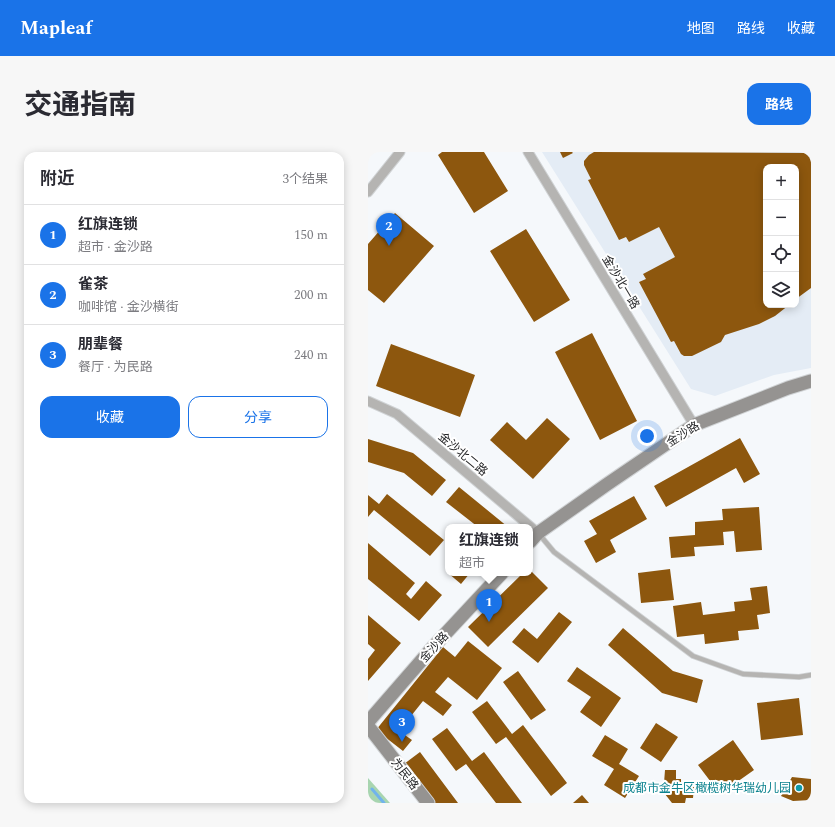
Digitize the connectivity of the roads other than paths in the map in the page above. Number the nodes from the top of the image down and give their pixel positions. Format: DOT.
graph roads {
  1 [pos="400,152"];
  2 [pos="528,152"];
  3 [pos="368,192"];
  4 [pos="811,380"];
  5 [pos="368,401"];
  6 [pos="694,425"];
  7 [pos="519,524"];
  8 [pos="534,538"];
  9 [pos="499,576"];
  10 [pos="811,675"];
  11 [pos="368,722"];
  12 [pos="368,726"];
  13 [pos="428,803"];
  1 -- 3 [label="street"];
  2 -- 6 [label="street, 金沙北一路"];
  4 -- 6 [label="street, 金沙路"];
  5 -- 7 [label="street, 金沙北二路"];
  6 -- 8 [label="street, 金沙路"];
  8 -- 10 [label="lane"];
  9 -- 11 [label="street, 金沙路"];
  12 -- 13 [label="street, 为民路"];
}
